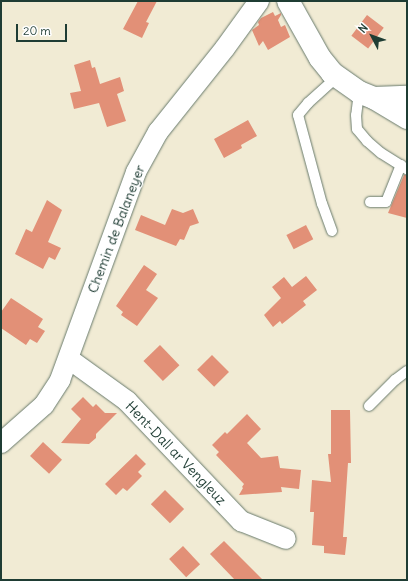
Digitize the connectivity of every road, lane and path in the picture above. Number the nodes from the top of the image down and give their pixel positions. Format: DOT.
graph roads {
  1 [pos="259,1"];
  2 [pos="288,1"];
  3 [pos="338,77"];
  4 [pos="366,95"];
  5 [pos="407,97"];
  6 [pos="407,118"];
  7 [pos="404,167"];
  8 [pos="370,202"];
  9 [pos="332,231"];
  10 [pos="69,359"];
  11 [pos="407,371"];
  12 [pos="368,406"];
  13 [pos="1,443"];
  14 [pos="286,539"];
  1 -- 10 [label="street, Chemin de Balaneyer"];
  2 -- 3 [label="street"];
  3 -- 4 [label="street"];
  3 -- 9 [label="lane"];
  4 -- 5 [label="street"];
  4 -- 6 [label="street"];
  4 -- 7 [label="lane"];
  7 -- 8 [label="lane"];
  10 -- 13 [label="street, Chemin de Balaneyer"];
  10 -- 14 [label="street, Hent-Dall ar Vengleuz"];
  11 -- 12 [label="lane"];
}
